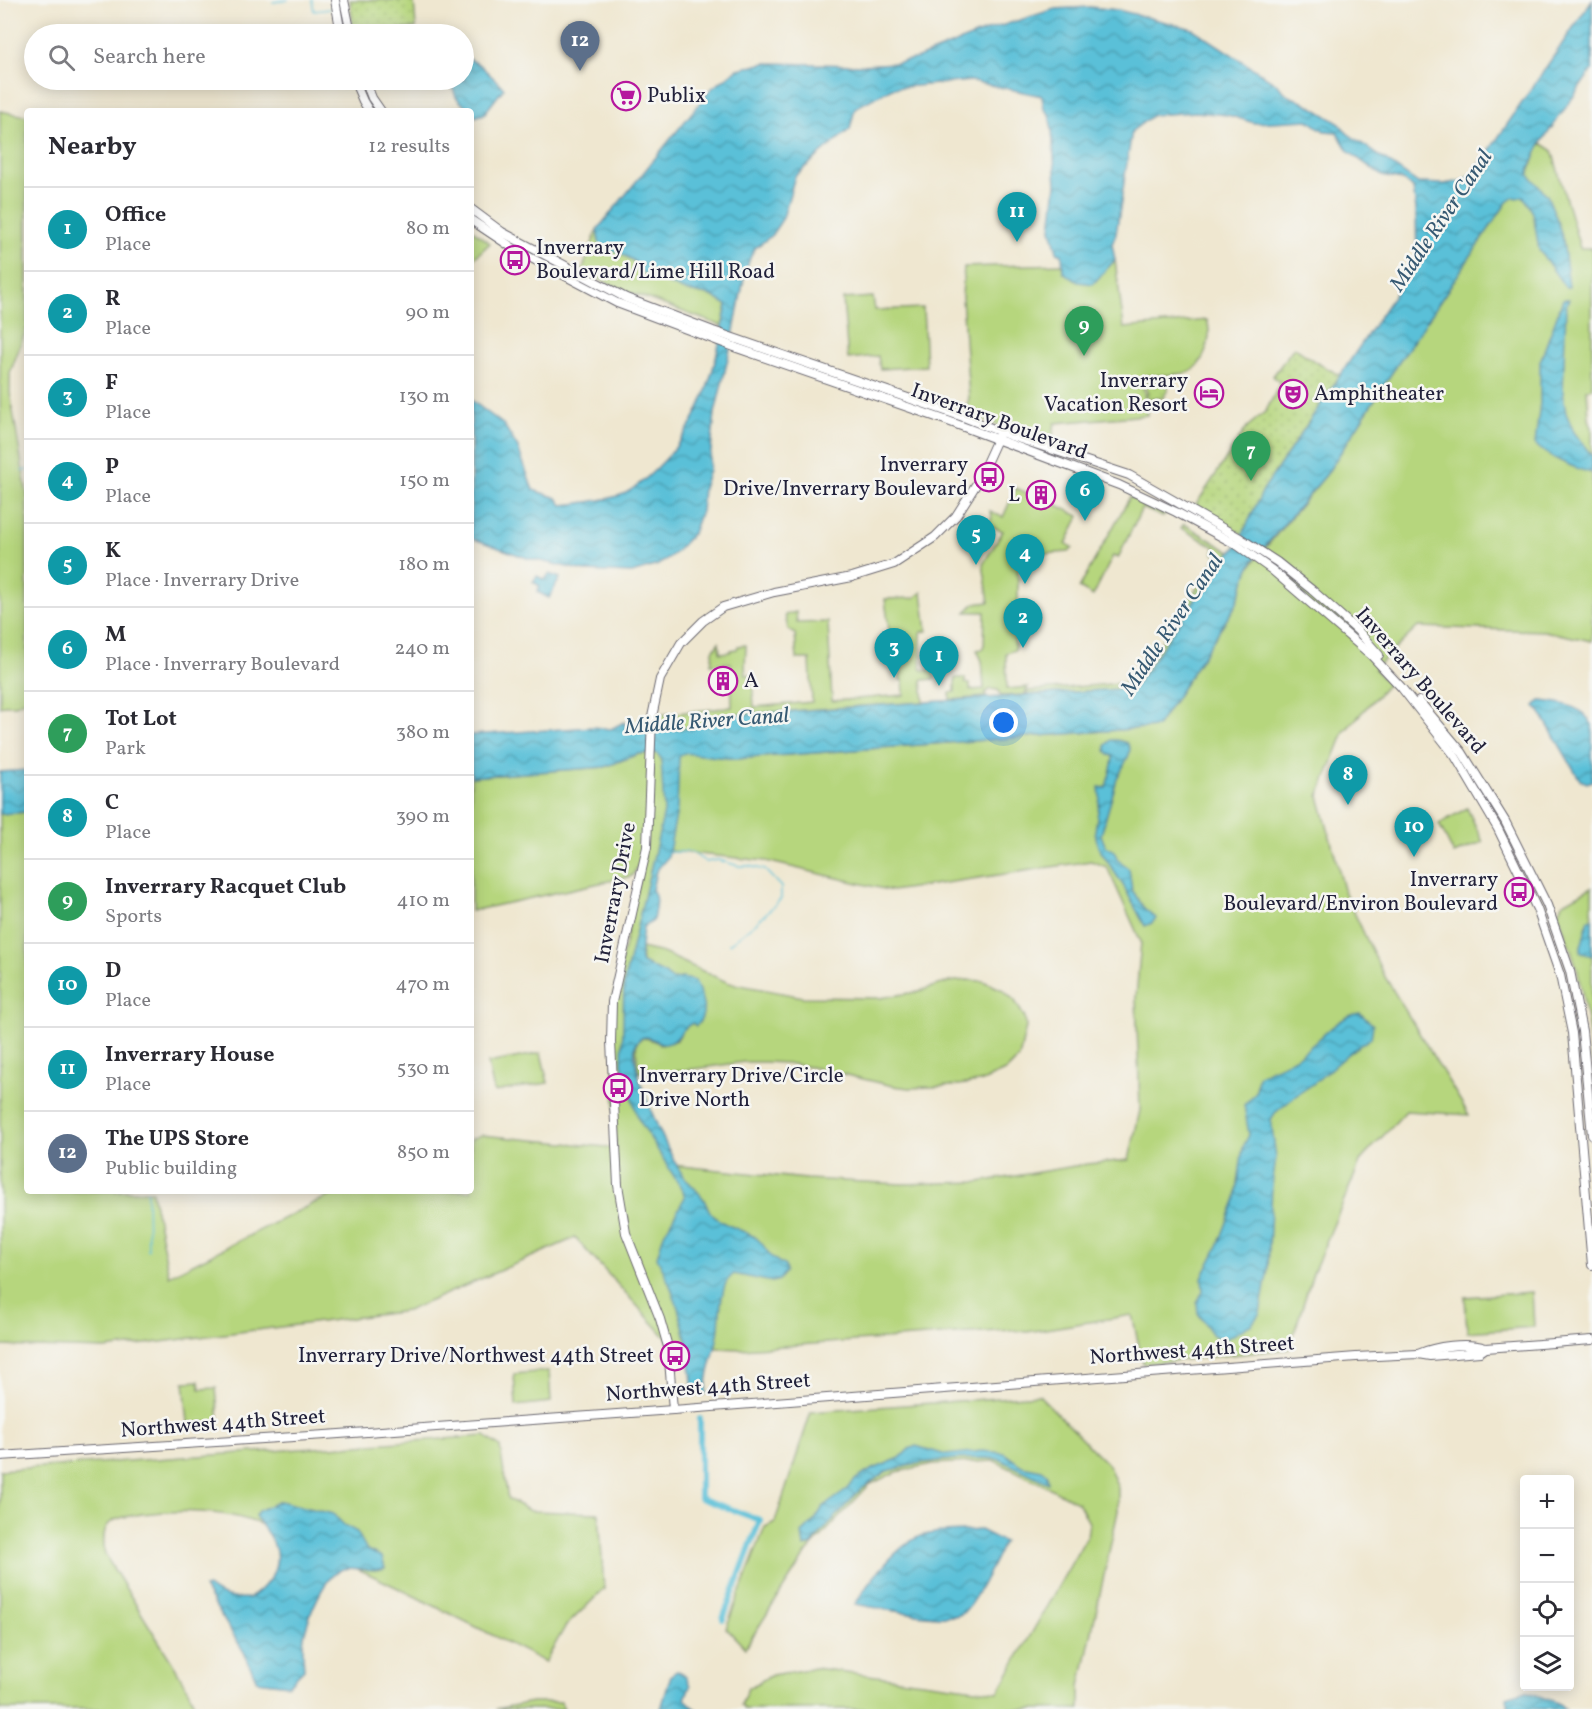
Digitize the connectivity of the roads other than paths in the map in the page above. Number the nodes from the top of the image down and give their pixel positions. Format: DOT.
graph roads {
  1 [pos="334,0"];
  2 [pos="344,0"];
  3 [pos="338,24"];
  4 [pos="349,24"];
  5 [pos="359,90"];
  6 [pos="365,90"];
  7 [pos="369,90"];
  8 [pos="372,98"];
  9 [pos="367,108"];
  10 [pos="379,108"];
  11 [pos="474,211"];
  12 [pos="474,222"];
  13 [pos="998,436"];
  14 [pos="1239,542"];
  15 [pos="1260,556"];
  16 [pos="1592,1135"];
  17 [pos="1592,1265"];
  18 [pos="1592,1340"];
  19 [pos="673,1410"];
  20 [pos="0,1456"];
  1 -- 3 [label="street"];
  2 -- 4 [label="street"];
  5 -- 9 [label="street"];
  6 -- 8 [label="street"];
  7 -- 8 [label="street"];
  8 -- 10 [label="street"];
  11 -- 13 [label="street, Inverrary Boulevard"];
  12 -- 13 [label="street, Inverrary Boulevard"];
  13 -- 14 [label="street, Inverrary Boulevard"];
  13 -- 14 [label="street, Inverrary Boulevard"];
  13 -- 19 [label="street, Inverrary Drive"];
  14 -- 15 [label="street, Inverrary Boulevard"];
  15 -- 16 [label="street, Inverrary Boulevard"];
  15 -- 17 [label="street, Inverrary Boulevard"];
  18 -- 19 [label="street, Northwest 44th Street"];
  19 -- 20 [label="street, Northwest 44th Street"];
}
